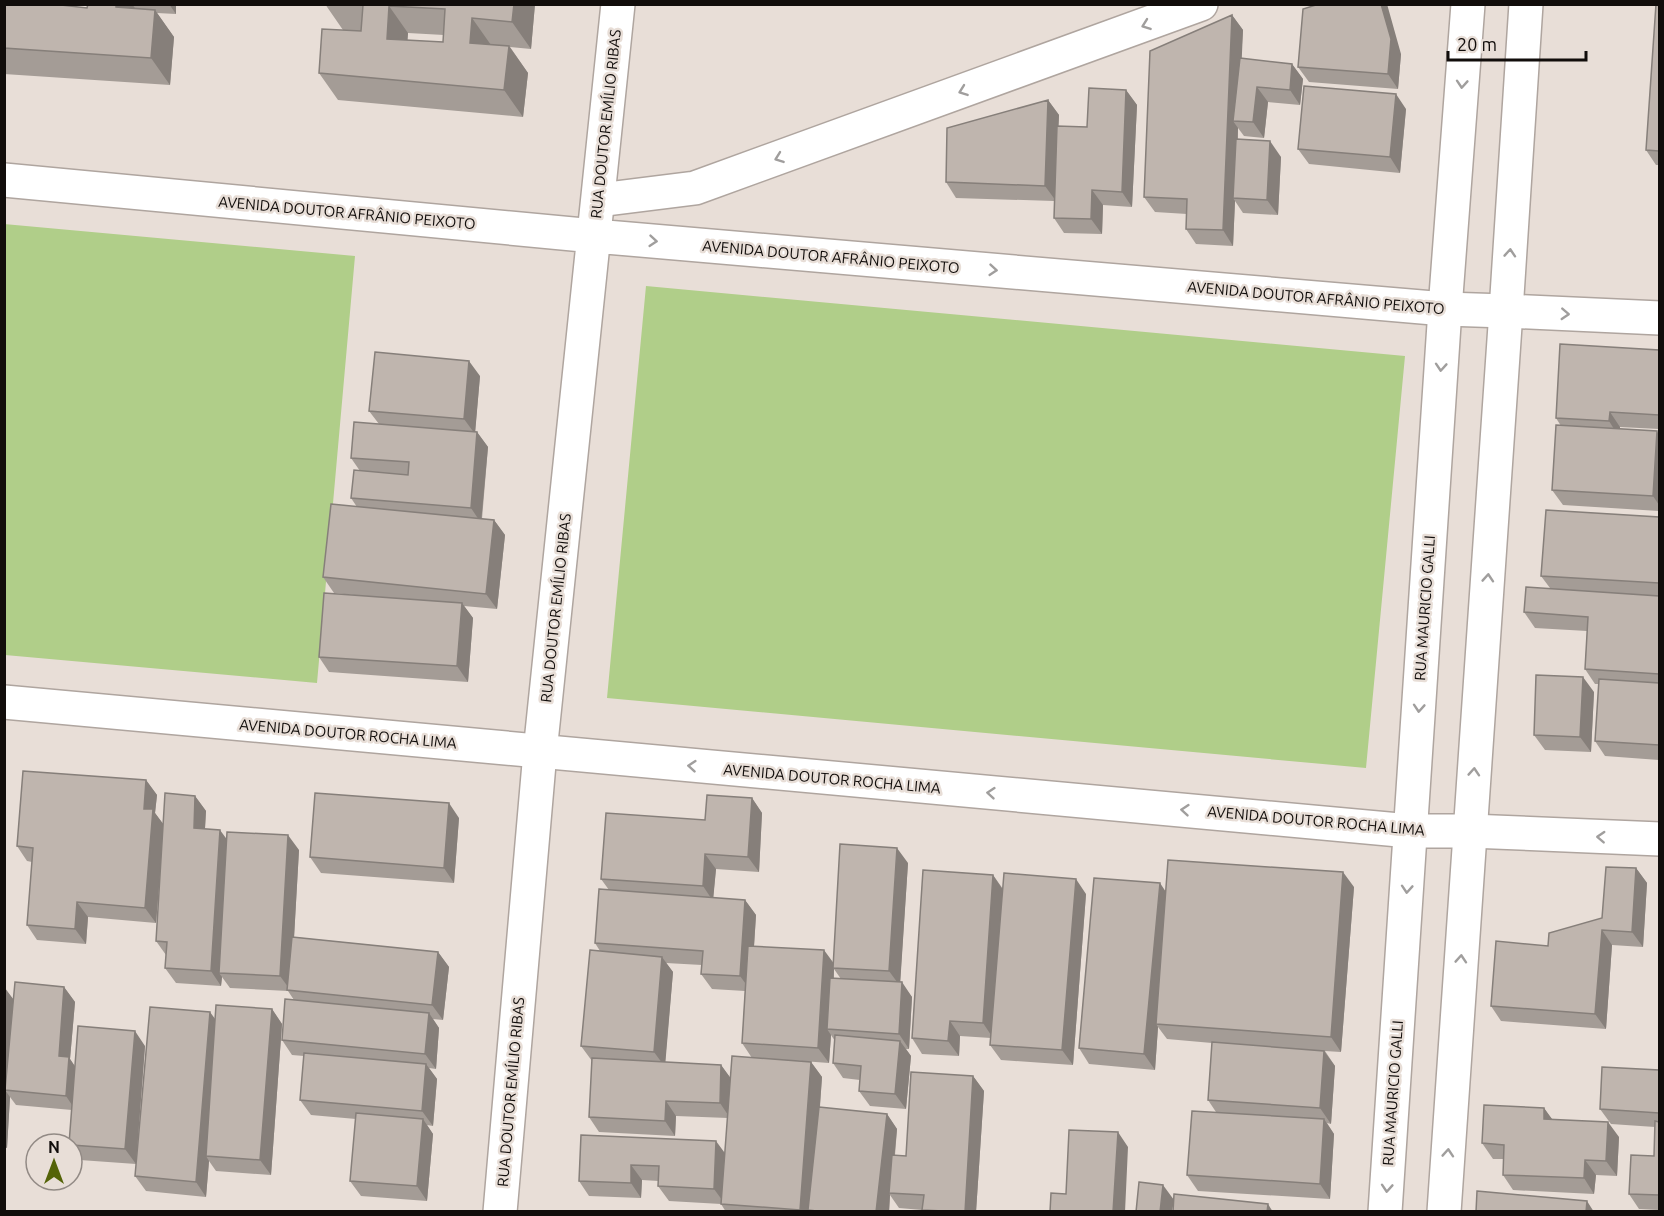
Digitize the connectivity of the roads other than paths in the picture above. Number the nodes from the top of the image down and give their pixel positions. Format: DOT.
graph roads {
  1 [pos="618,4"];
  2 [pos="1201,4"];
  3 [pos="1468,4"];
  4 [pos="1526,4"];
  5 [pos="4,180"];
  6 [pos="599,200"];
  7 [pos="594,236"];
  8 [pos="1445,309"];
  9 [pos="1506,311"];
  10 [pos="1659,318"];
  11 [pos="4,702"];
  12 [pos="540,752"];
  13 [pos="1410,831"];
  14 [pos="1470,831"];
  15 [pos="1659,839"];
  16 [pos="500,1212"];
  17 [pos="1386,1212"];
  18 [pos="1444,1212"];
  1 -- 6 [label="street, RUA DOUTOR EMÍLIO RIBAS"];
  2 -- 6 [label="street, one-way"];
  3 -- 8 [label="street, RUA MAURICIO GALLI, one-way"];
  9 -- 4 [label="street, one-way"];
  5 -- 7 [label="street, AVENIDA DOUTOR AFRÂNIO PEIXOTO"];
  6 -- 7 [label="street, RUA DOUTOR EMÍLIO RIBAS"];
  7 -- 8 [label="street, AVENIDA DOUTOR AFRÂNIO PEIXOTO, one-way"];
  7 -- 12 [label="street, RUA DOUTOR EMÍLIO RIBAS"];
  8 -- 9 [label="street, AVENIDA DOUTOR AFRÂNIO PEIXOTO"];
  8 -- 13 [label="street, RUA MAURICIO GALLI, one-way"];
  9 -- 10 [label="street, AVENIDA DOUTOR AFRÂNIO PEIXOTO, one-way"];
  14 -- 9 [label="street, one-way"];
  11 -- 12 [label="street, AVENIDA DOUTOR ROCHA LIMA"];
  13 -- 12 [label="street, AVENIDA DOUTOR ROCHA LIMA, one-way"];
  12 -- 16 [label="street, RUA DOUTOR EMÍLIO RIBAS"];
  13 -- 14 [label="street, AVENIDA DOUTOR ROCHA LIMA"];
  13 -- 17 [label="street, RUA MAURICIO GALLI, one-way"];
  15 -- 14 [label="street, AVENIDA DOUTOR ROCHA LIMA, one-way"];
  18 -- 14 [label="street, one-way"];
}
